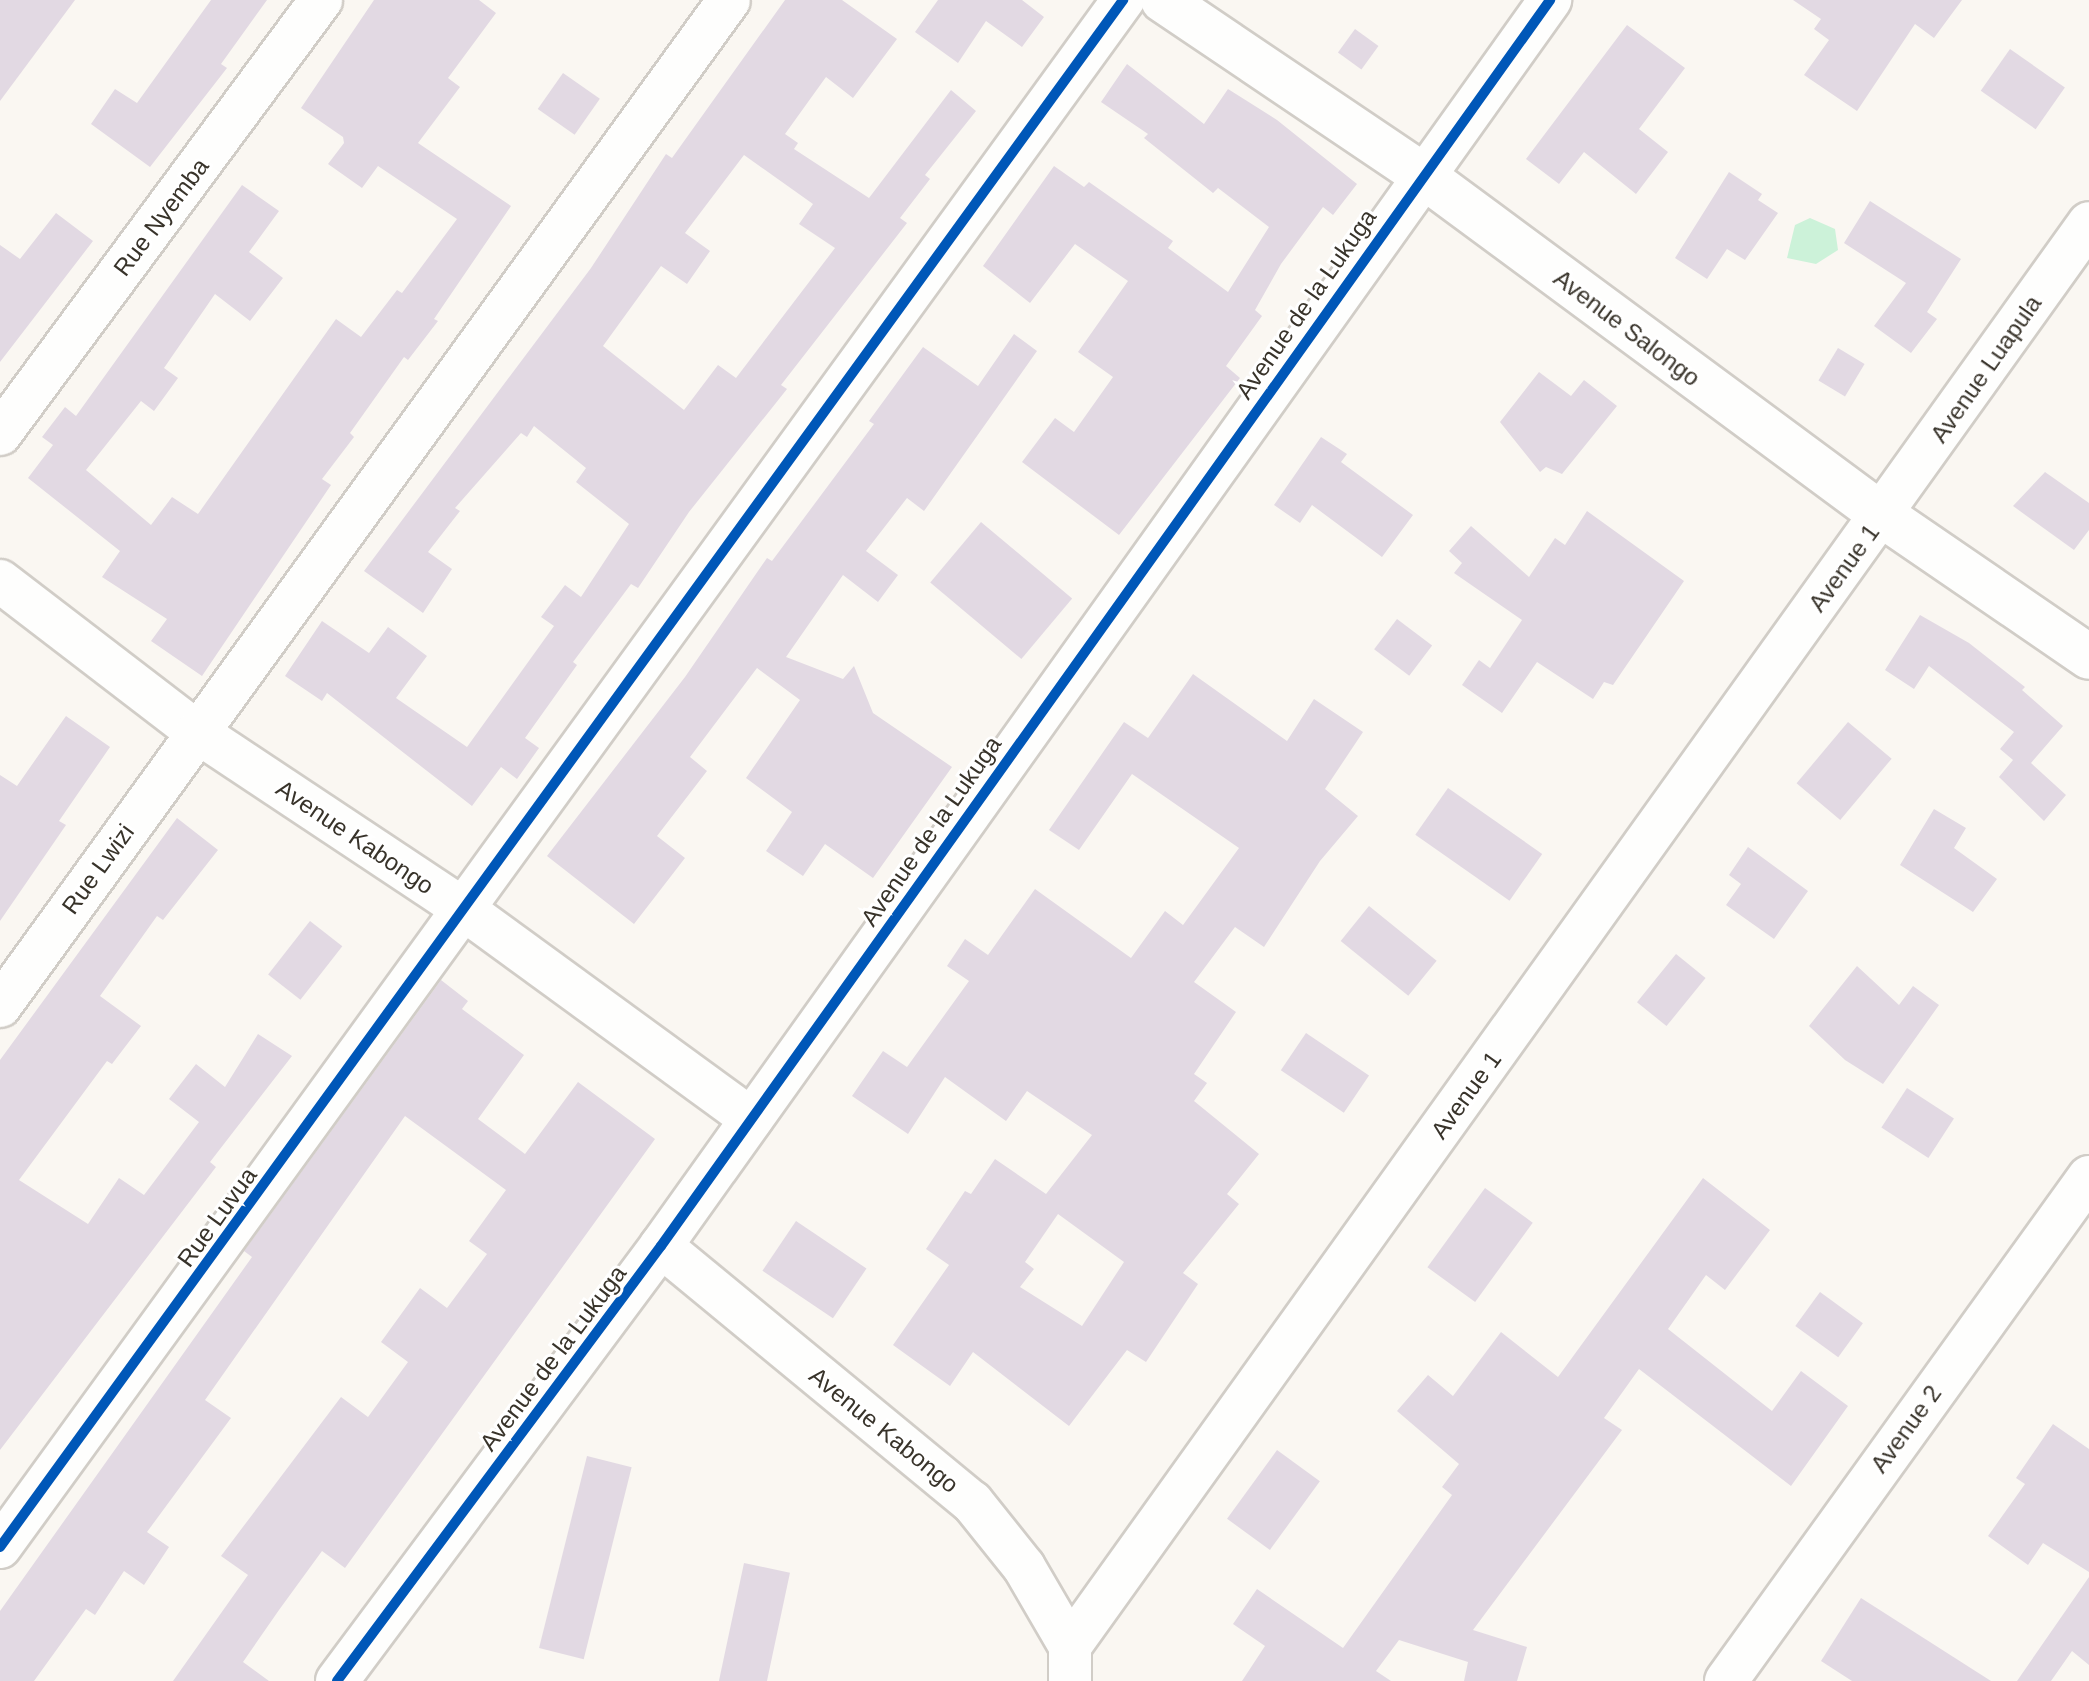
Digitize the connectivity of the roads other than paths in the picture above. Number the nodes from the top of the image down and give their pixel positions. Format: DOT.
graph roads {
  1 [pos="321,0"];
  2 [pos="729,0"];
  3 [pos="1123,0"];
  4 [pos="1163,0"];
  5 [pos="1550,0"];
  6 [pos="1422,175"];
  7 [pos="2089,223"];
  8 [pos="0,434"];
  9 [pos="1882,515"];
  10 [pos="0,581"];
  11 [pos="2089,657"];
  12 [pos="197,732"];
  13 [pos="466,911"];
  14 [pos="0,1006"];
  15 [pos="751,1119"];
  16 [pos="2089,1177"];
  17 [pos="661,1246"];
  18 [pos="0,1547"];
  19 [pos="1070,1663"];
  20 [pos="337,1681"];
  21 [pos="1726,1681"];
  1 -- 8 [label="street, Rue Nyemba"];
  2 -- 12 [label="street, Rue Lwizi"];
  3 -- 13 [label="street, Rue Luvua"];
  4 -- 6 [label="street, Avenue Salongo"];
  5 -- 6 [label="street, Avenue de la Lukuga"];
  6 -- 9 [label="street, Avenue Salongo"];
  6 -- 15 [label="street, Avenue de la Lukuga"];
  7 -- 9 [label="street, Avenue Luapula"];
  9 -- 11 [label="street, Avenue Salongo"];
  9 -- 19 [label="street, Avenue 1"];
  10 -- 12 [label="street, Avenue Kabongo"];
  12 -- 13 [label="street, Avenue Kabongo"];
  12 -- 14 [label="street, Rue Lwizi"];
  13 -- 15 [label="street, Avenue Kabongo"];
  13 -- 18 [label="street, Rue Luvua"];
  15 -- 17 [label="street, Avenue de la Lukuga"];
  16 -- 21 [label="street, Avenue 2"];
  17 -- 19 [label="street, Avenue Kabongo"];
  17 -- 20 [label="street, Avenue de la Lukuga"];
}
